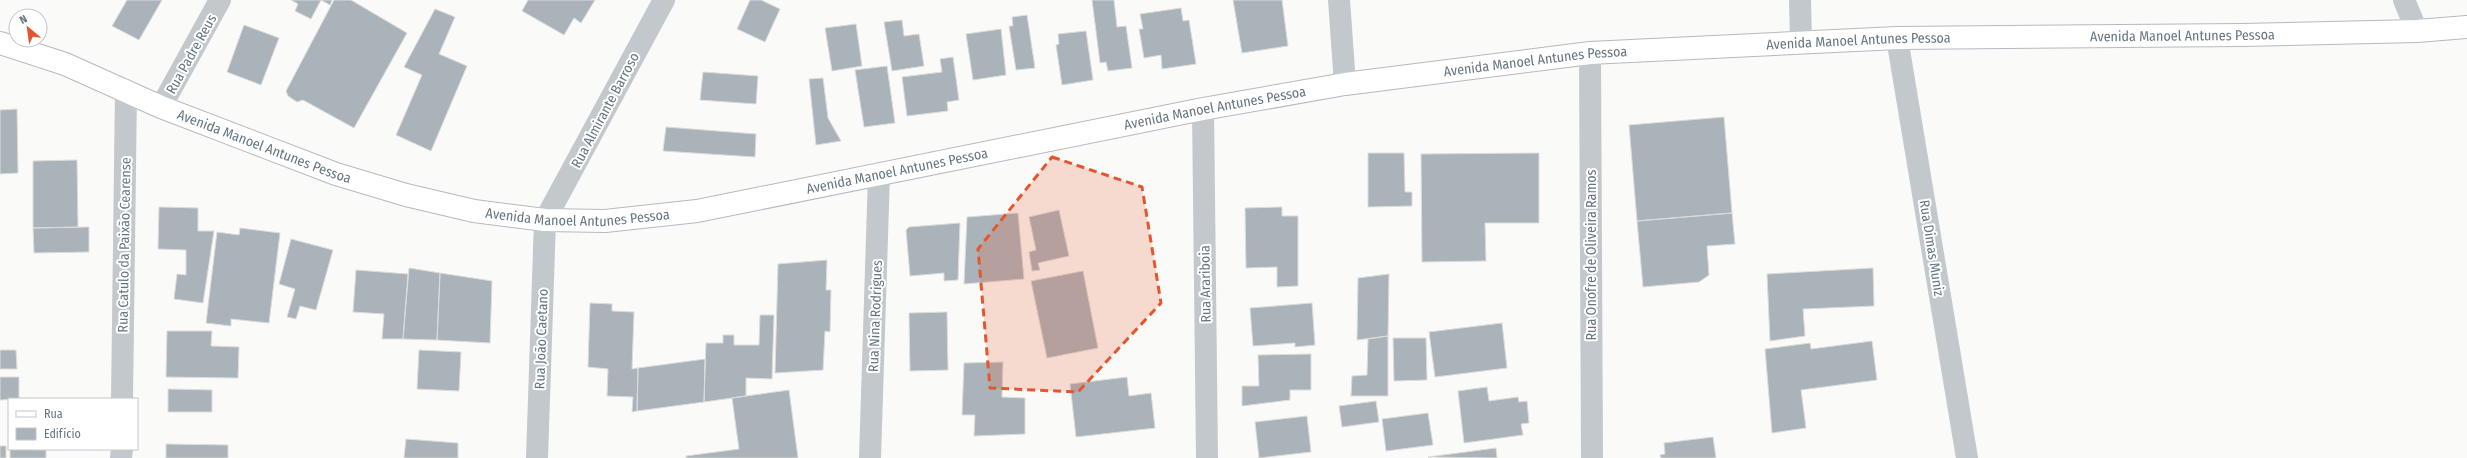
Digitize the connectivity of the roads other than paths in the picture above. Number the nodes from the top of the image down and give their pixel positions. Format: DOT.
graph roads {
  1 [pos="220,0"];
  2 [pos="664,0"];
  3 [pos="1339,0"];
  4 [pos="1800,0"];
  5 [pos="2404,0"];
  6 [pos="2467,27"];
  7 [pos="2417,31"];
  8 [pos="1897,38"];
  9 [pos="1801,41"];
  10 [pos="0,43"];
  11 [pos="1590,53"];
  12 [pos="1345,84"];
  13 [pos="126,90"];
  14 [pos="161,107"];
  15 [pos="1203,109"];
  16 [pos="879,174"];
  17 [pos="545,220"];
  18 [pos="122,398"];
  19 [pos="537,458"];
  20 [pos="870,458"];
  21 [pos="1207,458"];
  22 [pos="1592,458"];
  23 [pos="1968,458"];
  1 -- 14 [label="street, Rua Padre Reus"];
  2 -- 17 [label="street, Rua Almirante Barroso"];
  3 -- 12 [label="street"];
  4 -- 9 [label="street"];
  5 -- 7 [label="street"];
  6 -- 7 [label="main road, Avenida Manoel Antunes Pessoa"];
  7 -- 8 [label="main road, Avenida Manoel Antunes Pessoa"];
  8 -- 9 [label="main road, Avenida Manoel Antunes Pessoa"];
  8 -- 23 [label="street, Rua Dimas Muniz"];
  9 -- 11 [label="main road, Avenida Manoel Antunes Pessoa"];
  10 -- 13 [label="main road, Avenida Manoel Antunes Pessoa"];
  11 -- 12 [label="main road, Avenida Manoel Antunes Pessoa"];
  11 -- 22 [label="street, Rua Onofre de Oliveira Ramos"];
  12 -- 15 [label="main road, Avenida Manoel Antunes Pessoa"];
  13 -- 14 [label="main road, Avenida Manoel Antunes Pessoa"];
  13 -- 18 [label="street, Rua Catulo da Paixão Cearense"];
  14 -- 17 [label="main road, Avenida Manoel Antunes Pessoa"];
  15 -- 16 [label="main road, Avenida Manoel Antunes Pessoa"];
  15 -- 21 [label="street, Rua Arariboia"];
  16 -- 17 [label="main road, Avenida Manoel Antunes Pessoa"];
  16 -- 20 [label="street, Rua Nina Rodrigues"];
  17 -- 19 [label="street, Rua João Caetano"];
}
